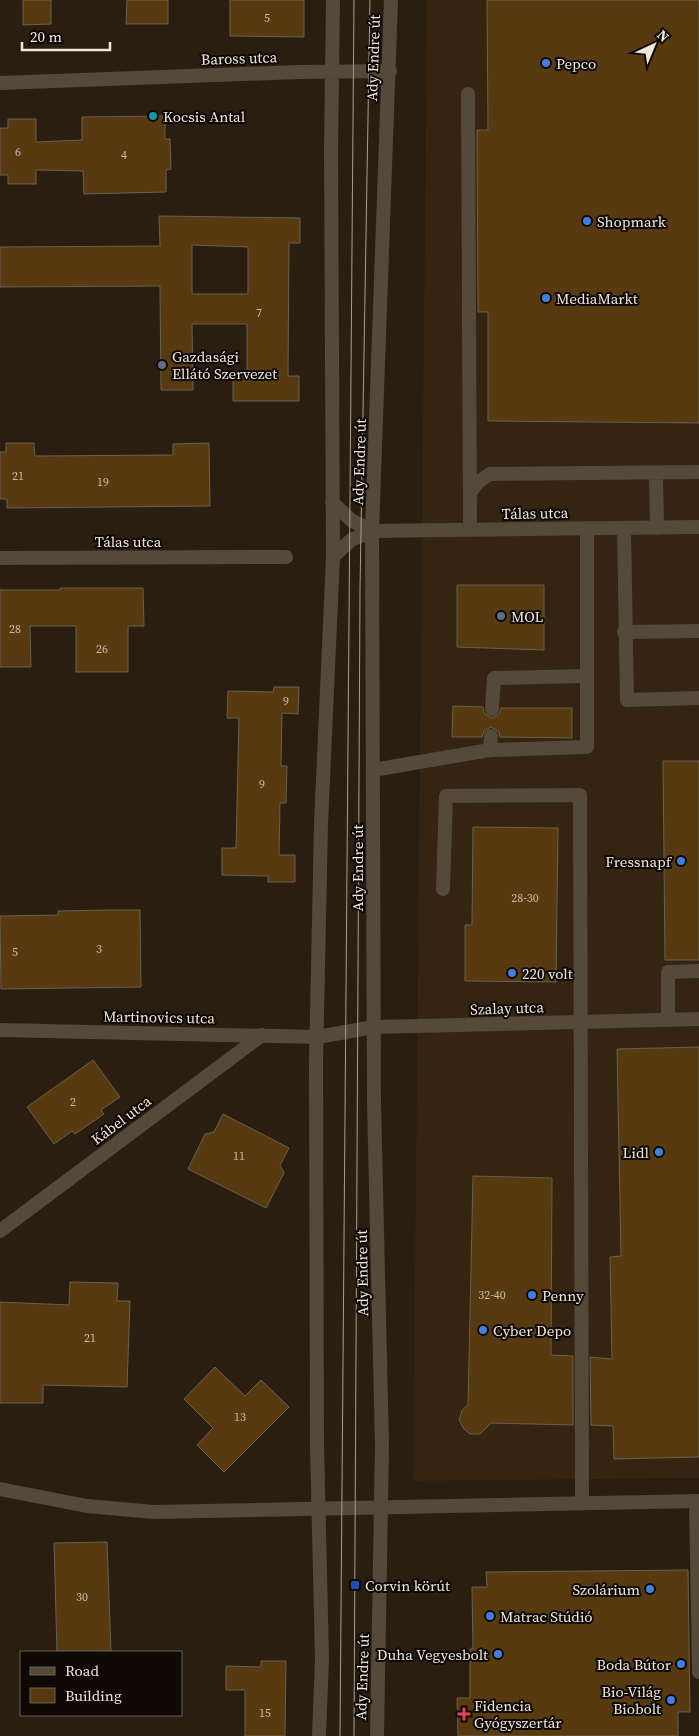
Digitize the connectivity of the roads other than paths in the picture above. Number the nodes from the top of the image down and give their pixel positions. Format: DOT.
graph roads {
  1 [pos="334,0"];
  2 [pos="391,0"];
  3 [pos="333,71"];
  4 [pos="390,71"];
  5 [pos="0,84"];
  6 [pos="468,94"];
  7 [pos="699,472"];
  8 [pos="656,473"];
  9 [pos="470,493"];
  10 [pos="332,502"];
  11 [pos="699,527"];
  12 [pos="587,528"];
  13 [pos="624,528"];
  14 [pos="657,528"];
  15 [pos="470,530"];
  16 [pos="372,531"];
  17 [pos="286,557"];
  18 [pos="333,557"];
  19 [pos="0,558"];
  20 [pos="699,631"];
  21 [pos="624,632"];
  22 [pos="587,676"];
  23 [pos="699,698"];
  24 [pos="492,709"];
  25 [pos="373,770"];
  26 [pos="443,889"];
  27 [pos="699,972"];
  28 [pos="699,1019"];
  29 [pos="668,1020"];
  30 [pos="581,1022"];
  31 [pos="374,1027"];
  32 [pos="0,1030"];
  33 [pos="262,1035"];
  34 [pos="317,1037"];
  35 [pos="0,1231"];
  36 [pos="0,1489"];
  37 [pos="698,1501"];
  38 [pos="582,1502"];
  39 [pos="382,1508"];
  40 [pos="318,1510"];
  41 [pos="699,1646"];
  42 [pos="699,1672"];
  43 [pos="319,1736"];
  44 [pos="377,1736"];
  1 -- 3 [label="street, Ady Endre út"];
  2 -- 4 [label="street, Ady Endre út"];
  3 -- 4 [label="street, Baross utca"];
  3 -- 5 [label="street, Baross utca"];
  3 -- 10 [label="street, Ady Endre út"];
  4 -- 16 [label="street, Ady Endre út"];
  6 -- 9 [label="street"];
  7 -- 8 [label="street"];
  8 -- 9 [label="street"];
  8 -- 14 [label="street"];
  9 -- 15 [label="street"];
  10 -- 16 [label="street, Tálas utca"];
  10 -- 18 [label="street, Ady Endre út"];
  11 -- 14 [label="street, Tálas utca"];
  12 -- 13 [label="street, Tálas utca"];
  12 -- 15 [label="street, Tálas utca"];
  12 -- 22 [label="street"];
  13 -- 14 [label="street, Tálas utca"];
  13 -- 21 [label="street"];
  15 -- 16 [label="street, Tálas utca"];
  16 -- 18 [label="street, Tálas utca"];
  16 -- 25 [label="street, Ady Endre út"];
  17 -- 19 [label="street, Tálas utca"];
  18 -- 34 [label="street, Ady Endre út"];
  20 -- 21 [label="street"];
  21 -- 23 [label="street"];
  22 -- 24 [label="street"];
  22 -- 25 [label="street"];
  25 -- 31 [label="street, Ady Endre út"];
  26 -- 30 [label="street"];
  27 -- 29 [label="street"];
  28 -- 29 [label="street, Szalay utca"];
  29 -- 30 [label="street, Szalay utca"];
  30 -- 31 [label="street, Szalay utca"];
  30 -- 38 [label="street"];
  31 -- 34 [label="street, Szalay utca"];
  31 -- 39 [label="street, Ady Endre út"];
  32 -- 33 [label="street, Martinovics utca"];
  33 -- 34 [label="street, Martinovics utca"];
  33 -- 35 [label="street, Kábel utca"];
  34 -- 40 [label="street, Ady Endre út"];
  36 -- 40 [label="street"];
  37 -- 38 [label="street"];
  37 -- 41 [label="street"];
  38 -- 39 [label="street"];
  39 -- 40 [label="street"];
  39 -- 44 [label="street, Ady Endre út"];
  40 -- 43 [label="street, Ady Endre út"];
  41 -- 42 [label="street"];
}
